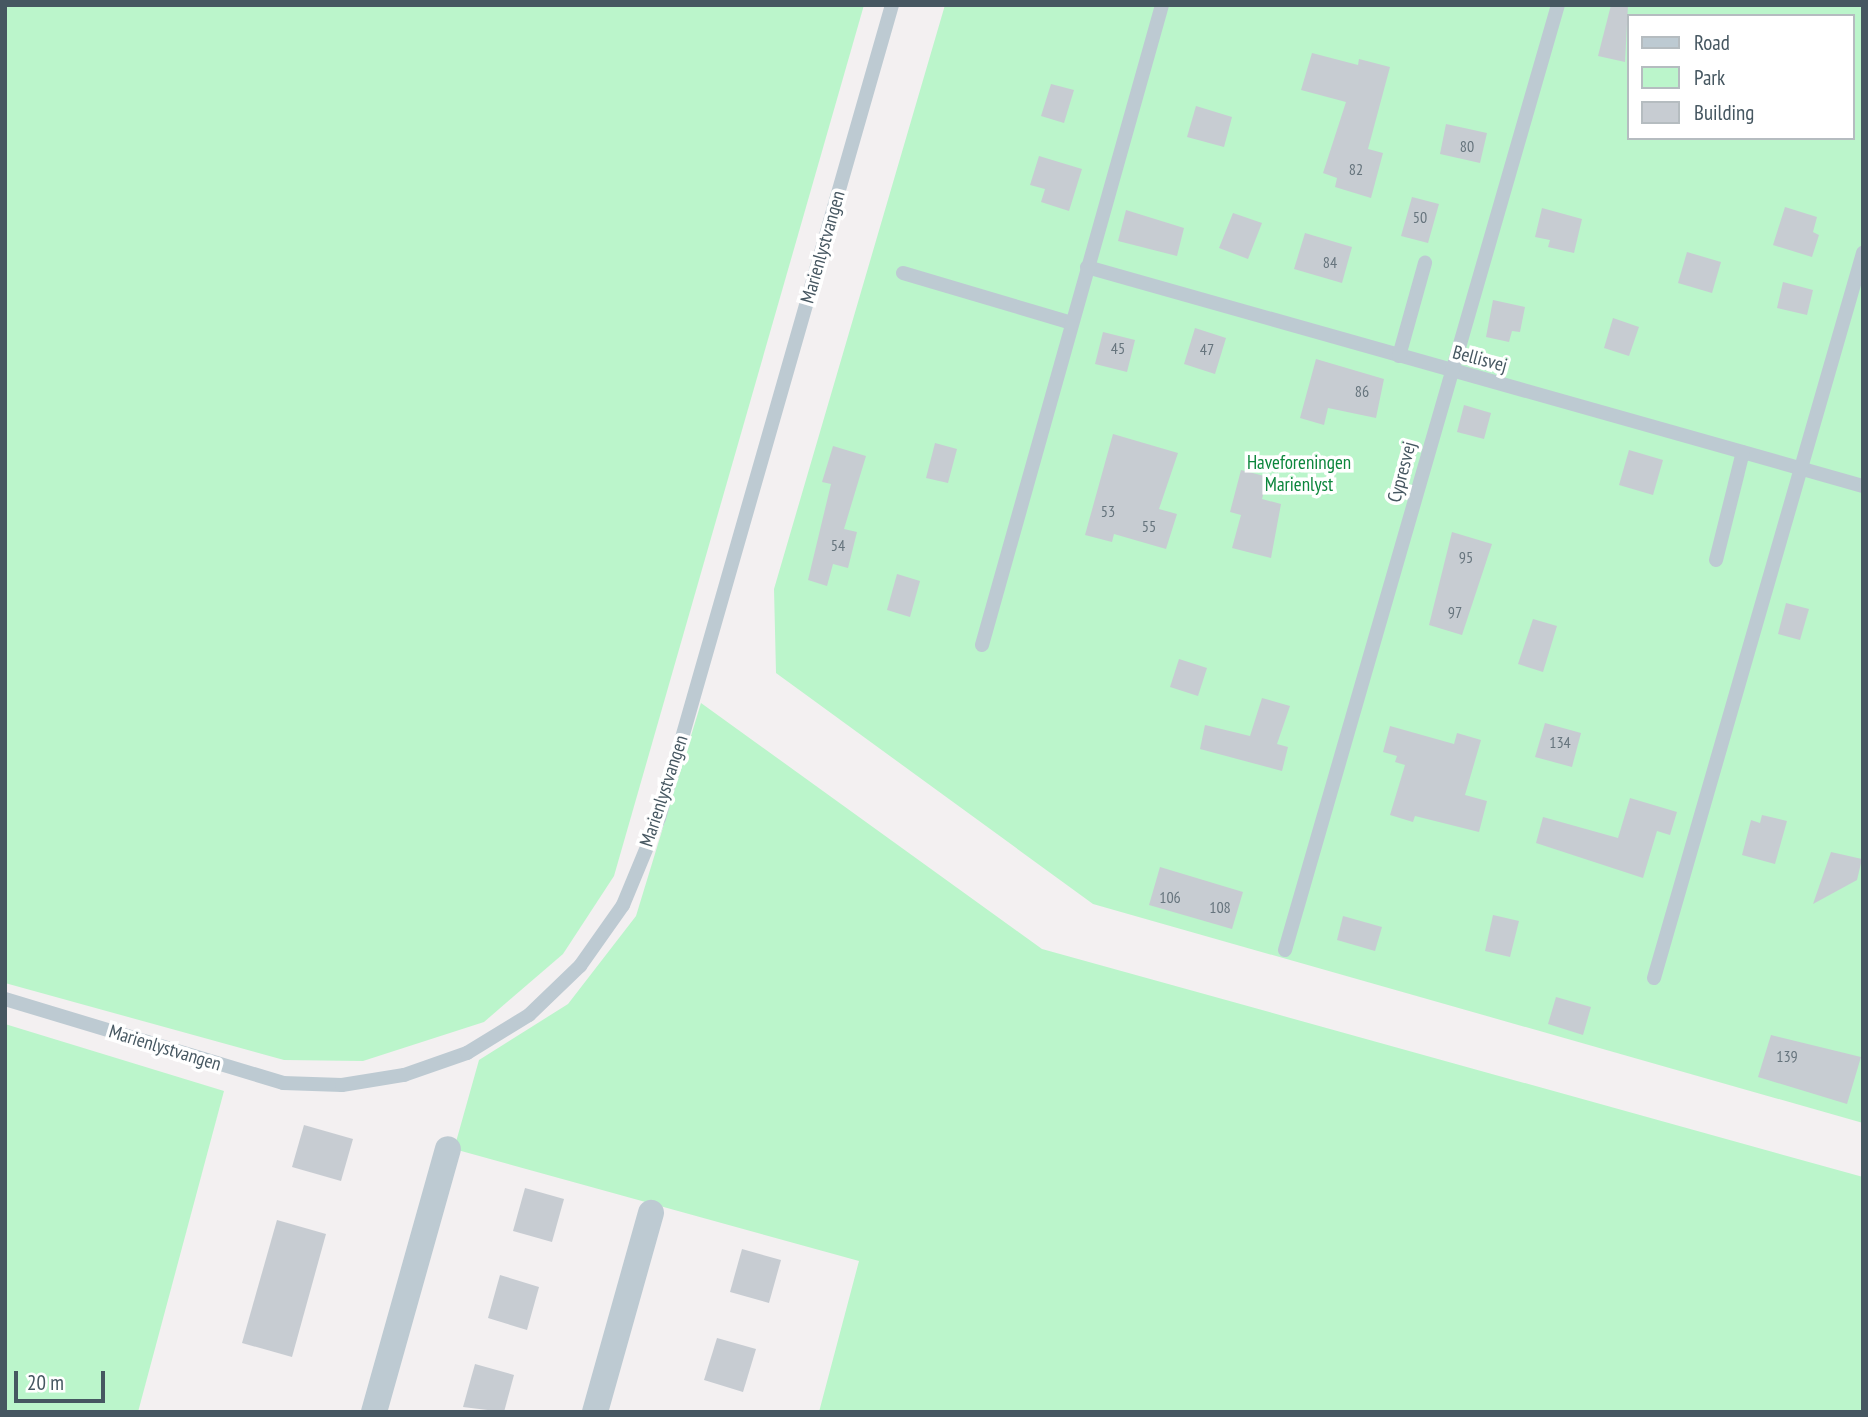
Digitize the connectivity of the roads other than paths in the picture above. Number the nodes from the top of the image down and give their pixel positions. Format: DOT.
graph roads {
  1 [pos="892,5"];
  2 [pos="1162,5"];
  3 [pos="1558,5"];
  4 [pos="1863,253"];
  5 [pos="1425,263"];
  6 [pos="1087,267"];
  7 [pos="903,272"];
  8 [pos="1072,323"];
  9 [pos="1399,356"];
  10 [pos="1449,371"];
  11 [pos="1743,452"];
  12 [pos="1802,468"];
  13 [pos="1863,486"];
  14 [pos="1716,559"];
  15 [pos="982,645"];
  16 [pos="1285,950"];
  17 [pos="1654,978"];
  18 [pos="5,999"];
  19 [pos="448,1149"];
  20 [pos="651,1213"];
  21 [pos="374,1412"];
  22 [pos="595,1412"];
  1 -- 18 [label="lane, Marienlystvangen"];
  2 -- 6 [label="lane"];
  3 -- 10 [label="lane, Cypresvej"];
  4 -- 12 [label="lane"];
  5 -- 9 [label="lane"];
  6 -- 8 [label="lane"];
  6 -- 9 [label="lane, Bellisvej"];
  7 -- 8 [label="lane"];
  8 -- 15 [label="lane"];
  9 -- 10 [label="lane, Bellisvej"];
  10 -- 11 [label="lane, Bellisvej"];
  10 -- 16 [label="lane, Cypresvej"];
  11 -- 12 [label="lane, Bellisvej"];
  11 -- 14 [label="lane"];
  12 -- 13 [label="lane, Bellisvej"];
  12 -- 17 [label="lane"];
  19 -- 21 [label="street"];
  20 -- 22 [label="street"];
}
